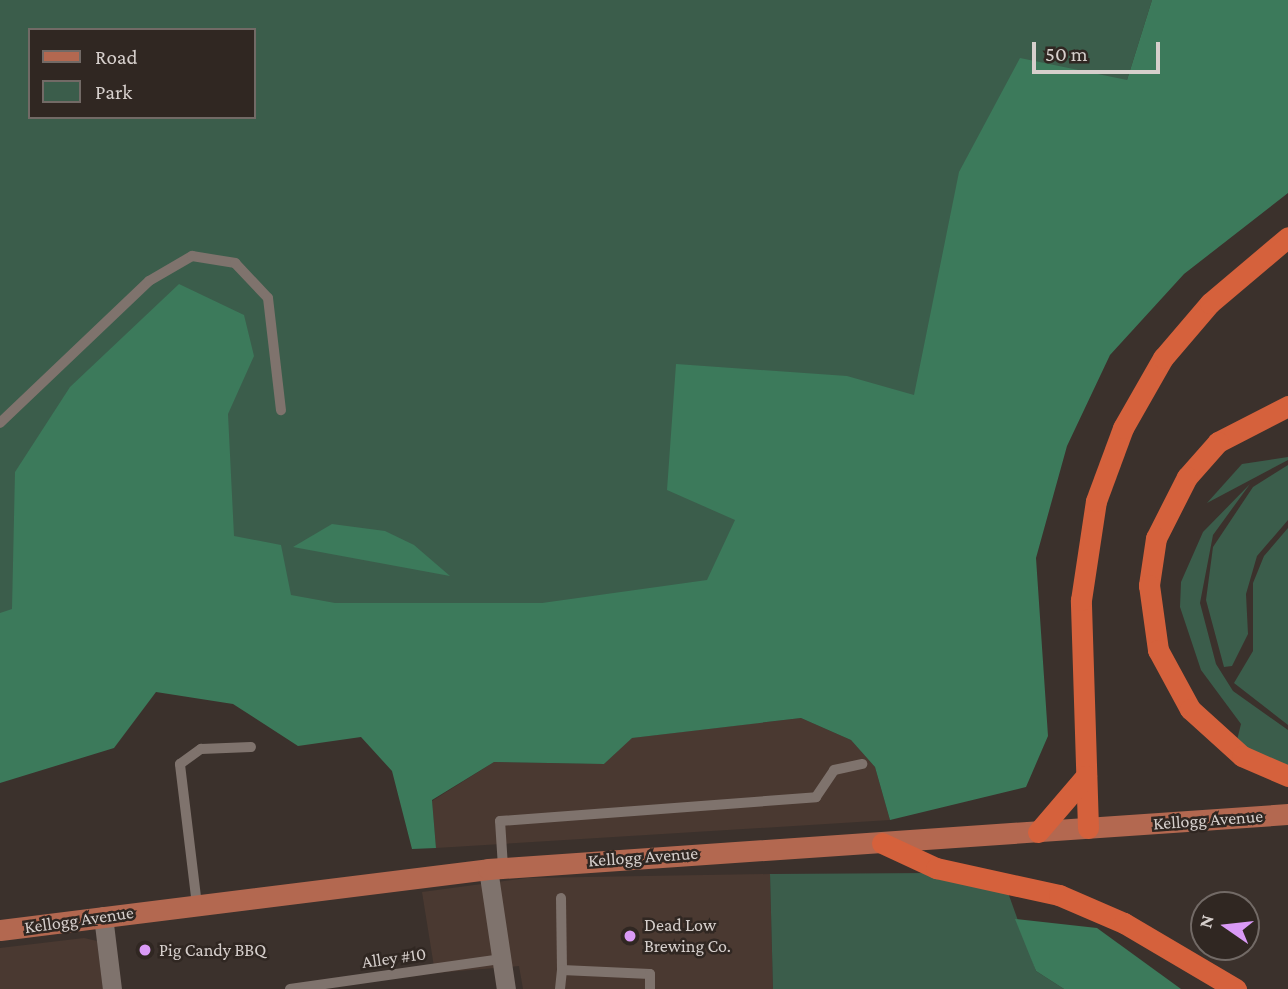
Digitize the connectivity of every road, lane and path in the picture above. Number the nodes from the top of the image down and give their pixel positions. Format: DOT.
graph roads {
  1 [pos="1288,237"];
  2 [pos="1288,406"];
  3 [pos="281,410"];
  4 [pos="0,423"];
  5 [pos="251,747"];
  6 [pos="862,764"];
  7 [pos="1086,776"];
  8 [pos="1288,776"];
  9 [pos="1288,814"];
  10 [pos="1088,828"];
  11 [pos="1038,832"];
  12 [pos="882,843"];
  13 [pos="495,868"];
  14 [pos="561,898"];
  15 [pos="197,905"];
  16 [pos="103,916"];
  17 [pos="0,930"];
  18 [pos="502,958"];
  19 [pos="562,970"];
  20 [pos="112,989"];
  21 [pos="290,989"];
  22 [pos="506,989"];
  23 [pos="560,989"];
  24 [pos="650,989"];
  25 [pos="1236,989"];
  1 -- 7 [label="highway"];
  2 -- 8 [label="highway"];
  3 -- 4 [label="lane"];
  5 -- 15 [label="lane"];
  6 -- 13 [label="lane"];
  7 -- 10 [label="highway"];
  7 -- 11 [label="highway"];
  9 -- 10 [label="main road, Kellogg Avenue"];
  10 -- 11 [label="main road, Kellogg Avenue"];
  11 -- 12 [label="main road, Kellogg Avenue"];
  12 -- 13 [label="main road, Kellogg Avenue"];
  12 -- 25 [label="highway"];
  13 -- 15 [label="main road, Kellogg Avenue"];
  13 -- 18 [label="street"];
  14 -- 19 [label="lane"];
  15 -- 16 [label="main road, Kellogg Avenue"];
  16 -- 17 [label="main road, Kellogg Avenue"];
  16 -- 20 [label="street"];
  18 -- 21 [label="lane, Alley #10"];
  18 -- 22 [label="street"];
  19 -- 23 [label="lane"];
  19 -- 24 [label="lane"];
}
